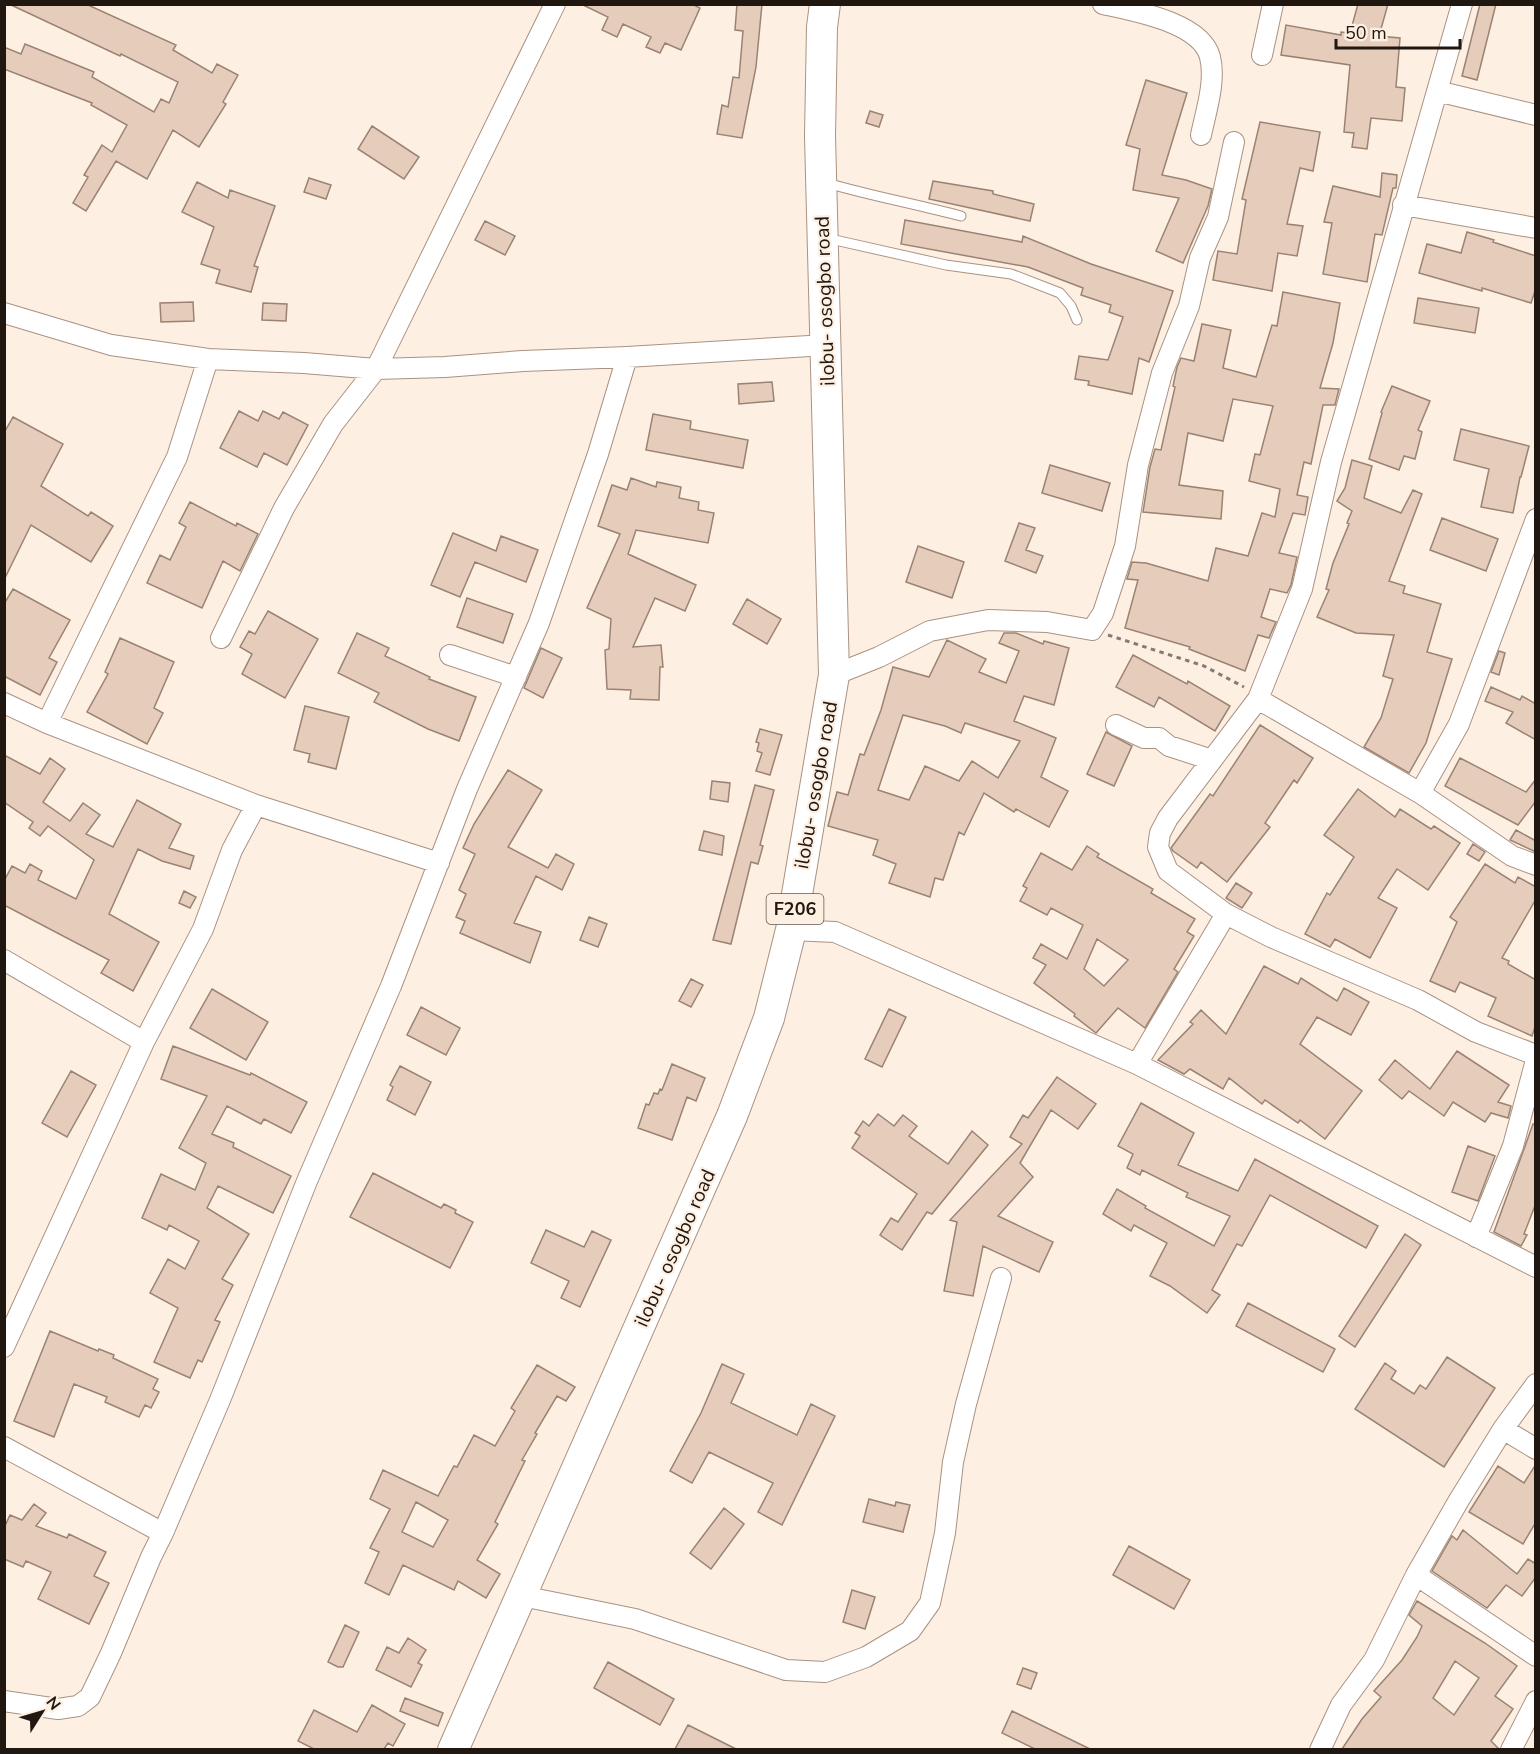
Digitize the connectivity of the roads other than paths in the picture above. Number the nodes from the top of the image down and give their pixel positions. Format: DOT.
graph roads {
  1 [pos="555,4"];
  2 [pos="825,4"];
  3 [pos="1102,4"];
  4 [pos="1273,4"];
  5 [pos="1462,4"];
  6 [pos="1262,55"];
  7 [pos="1437,90"];
  8 [pos="1536,116"];
  9 [pos="1201,135"];
  10 [pos="1234,142"];
  11 [pos="821,181"];
  12 [pos="1403,205"];
  13 [pos="961,216"];
  14 [pos="1536,228"];
  15 [pos="823,237"];
  16 [pos="4,313"];
  17 [pos="1077,321"];
  18 [pos="826,345"];
  19 [pos="627,357"];
  20 [pos="208,359"];
  21 [pos="376,369"];
  22 [pos="1536,519"];
  23 [pos="220,638"];
  24 [pos="450,655"];
  25 [pos="834,675"];
  26 [pos="516,677"];
  27 [pos="1258,699"];
  28 [pos="4,703"];
  29 [pos="47,723"];
  30 [pos="1116,725"];
  31 [pos="1212,760"];
  32 [pos="1420,793"];
  33 [pos="256,805"];
  34 [pos="439,863"];
  35 [pos="1536,865"];
  36 [pos="1226,914"];
  37 [pos="791,930"];
  38 [pos="4,960"];
  39 [pos="144,1042"];
  40 [pos="1536,1055"];
  41 [pos="1536,1060"];
  42 [pos="1137,1064"];
  43 [pos="1476,1237"];
  44 [pos="1536,1267"];
  45 [pos="1001,1278"];
  46 [pos="4,1347"];
  47 [pos="1536,1384"];
  48 [pos="1503,1429"];
  49 [pos="4,1447"];
  50 [pos="1536,1449"];
  51 [pos="163,1533"];
  52 [pos="1416,1575"];
  53 [pos="522,1596"];
  54 [pos="1536,1656"];
  55 [pos="4,1701"];
  56 [pos="1536,1701"];
  57 [pos="453,1749"];
  58 [pos="1320,1749"];
  59 [pos="1511,1749"];
  1 -- 21 [label="street"];
  2 -- 11 [label="main road, ilobu- osogbo road / F206"];
  3 -- 9 [label="street"];
  4 -- 6 [label="street"];
  5 -- 7 [label="street"];
  7 -- 8 [label="street"];
  7 -- 12 [label="street"];
  10 -- 25 [label="street"];
  11 -- 13 [label="lane"];
  11 -- 15 [label="main road, ilobu- osogbo road / F206"];
  12 -- 14 [label="street"];
  12 -- 27 [label="street"];
  15 -- 17 [label="lane"];
  15 -- 18 [label="main road, ilobu- osogbo road / F206"];
  16 -- 20 [label="street"];
  18 -- 19 [label="street"];
  18 -- 25 [label="main road, ilobu- osogbo road / F206"];
  19 -- 21 [label="street"];
  19 -- 26 [label="street"];
  20 -- 21 [label="street"];
  20 -- 29 [label="street"];
  21 -- 23 [label="street"];
  22 -- 32 [label="street"];
  24 -- 26 [label="street"];
  25 -- 37 [label="main road, ilobu- osogbo road / F206"];
  26 -- 34 [label="street"];
  27 -- 31 [label="street"];
  27 -- 32 [label="street"];
  28 -- 29 [label="street"];
  29 -- 33 [label="street"];
  30 -- 31 [label="street"];
  31 -- 36 [label="street"];
  32 -- 35 [label="street"];
  33 -- 34 [label="street"];
  33 -- 39 [label="street"];
  34 -- 51 [label="street"];
  36 -- 40 [label="street"];
  36 -- 42 [label="street"];
  37 -- 42 [label="street"];
  37 -- 53 [label="main road, ilobu- osogbo road / F206"];
  38 -- 39 [label="street"];
  39 -- 46 [label="street"];
  41 -- 43 [label="street"];
  42 -- 43 [label="street"];
  43 -- 44 [label="street"];
  45 -- 53 [label="street"];
  47 -- 48 [label="street"];
  48 -- 50 [label="street"];
  48 -- 52 [label="street"];
  49 -- 51 [label="street"];
  51 -- 55 [label="street"];
  52 -- 54 [label="street"];
  52 -- 58 [label="street"];
  53 -- 57 [label="main road, ilobu- osogbo road / F206"];
  56 -- 59 [label="street"];
}
